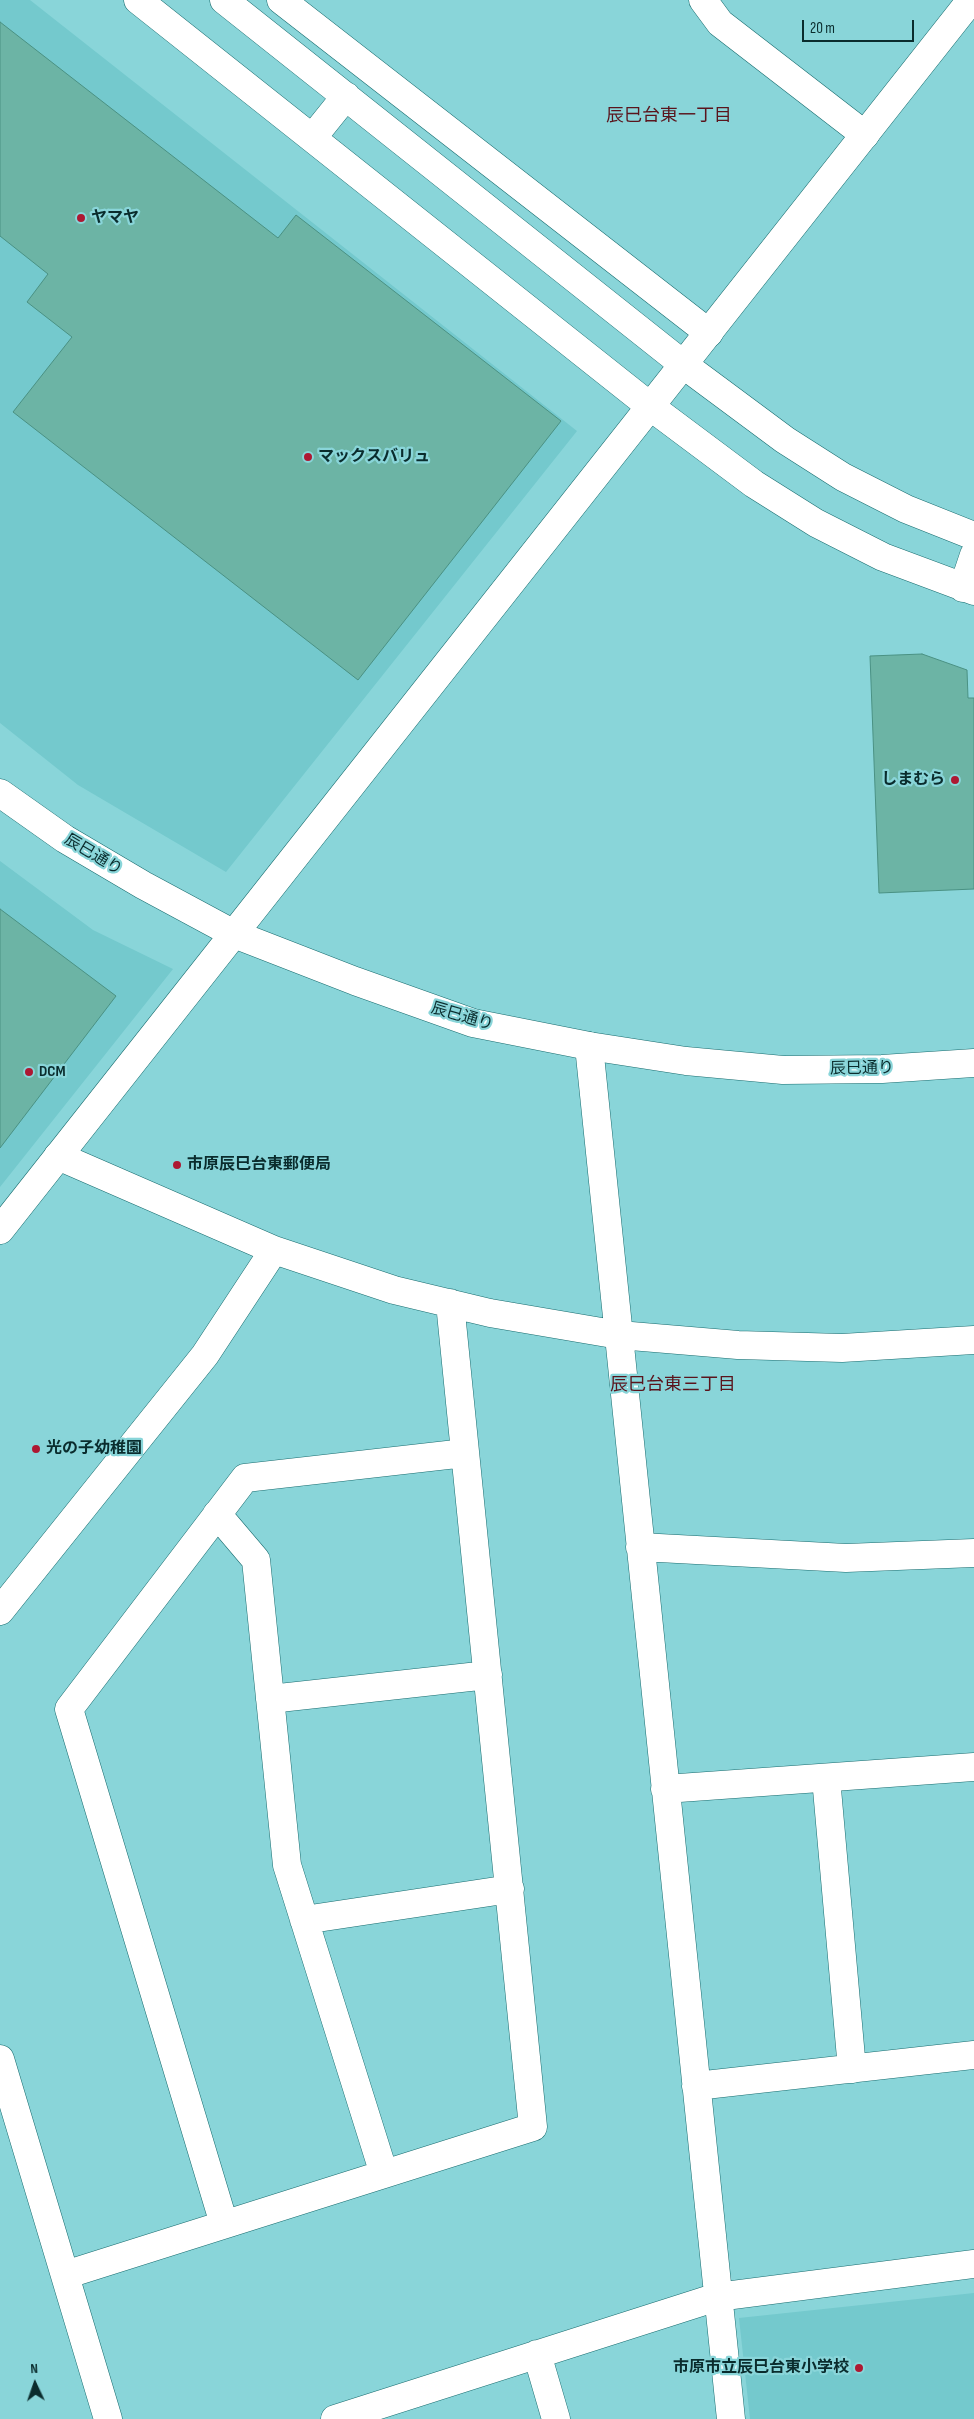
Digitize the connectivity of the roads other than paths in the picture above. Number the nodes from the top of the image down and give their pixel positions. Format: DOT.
graph roads {
  1 [pos="138,0"];
  2 [pos="224,0"];
  3 [pos="281,0"];
  4 [pos="703,0"];
  5 [pos="970,0"];
  6 [pos="346,96"];
  7 [pos="865,135"];
  8 [pos="313,137"];
  9 [pos="709,334"];
  10 [pos="684,365"];
  11 [pos="651,407"];
  12 [pos="974,536"];
  13 [pos="974,555"];
  14 [pos="968,590"];
  15 [pos="0,793"];
  16 [pos="234,934"];
  17 [pos="589,1046"];
  18 [pos="974,1063"];
  19 [pos="58,1156"];
  20 [pos="0,1230"];
  21 [pos="274,1250"];
  22 [pos="450,1303"];
  23 [pos="618,1335"];
  24 [pos="974,1340"];
  25 [pos="465,1453"];
  26 [pos="217,1514"];
  27 [pos="640,1547"];
  28 [pos="974,1553"];
  29 [pos="0,1612"];
  30 [pos="488,1675"];
  31 [pos="270,1699"];
  32 [pos="974,1767"];
  33 [pos="826,1778"];
  34 [pos="665,1790"];
  35 [pos="510,1889"];
  36 [pos="304,1920"];
  37 [pos="974,2055"];
  38 [pos="0,2060"];
  39 [pos="852,2069"];
  40 [pos="696,2086"];
  41 [pos="384,2174"];
  42 [pos="224,2224"];
  43 [pos="974,2264"];
  44 [pos="65,2275"];
  45 [pos="717,2297"];
  46 [pos="537,2354"];
  47 [pos="366,2414"];
  48 [pos="108,2419"];
  49 [pos="335,2419"];
  50 [pos="556,2419"];
  51 [pos="731,2419"];
  1 -- 8 [label="street"];
  2 -- 6 [label="street"];
  3 -- 9 [label="street"];
  4 -- 7 [label="street"];
  5 -- 7 [label="street"];
  6 -- 8 [label="street"];
  6 -- 10 [label="street"];
  7 -- 9 [label="street"];
  8 -- 11 [label="street"];
  9 -- 10 [label="street"];
  10 -- 11 [label="street"];
  10 -- 12 [label="street"];
  11 -- 14 [label="street"];
  11 -- 16 [label="street"];
  13 -- 14 [label="street"];
  15 -- 16 [label="street, 辰巳通り"];
  16 -- 17 [label="street, 辰巳通り"];
  16 -- 19 [label="street"];
  17 -- 18 [label="street, 辰巳通り"];
  17 -- 23 [label="street"];
  19 -- 20 [label="street"];
  19 -- 21 [label="street"];
  21 -- 22 [label="street"];
  21 -- 29 [label="street"];
  22 -- 23 [label="street"];
  22 -- 25 [label="street"];
  23 -- 24 [label="street"];
  23 -- 27 [label="street"];
  25 -- 26 [label="street"];
  25 -- 30 [label="street"];
  26 -- 31 [label="street"];
  26 -- 42 [label="street"];
  27 -- 28 [label="street"];
  27 -- 34 [label="street"];
  30 -- 31 [label="street"];
  30 -- 35 [label="street"];
  31 -- 36 [label="street"];
  32 -- 33 [label="street"];
  33 -- 34 [label="street"];
  33 -- 39 [label="street"];
  34 -- 40 [label="street"];
  35 -- 36 [label="street"];
  35 -- 41 [label="street"];
  36 -- 41 [label="street"];
  37 -- 39 [label="street"];
  38 -- 44 [label="street"];
  39 -- 40 [label="street"];
  40 -- 45 [label="street"];
  41 -- 42 [label="street"];
  42 -- 44 [label="street"];
  43 -- 45 [label="street"];
  44 -- 48 [label="street"];
  45 -- 46 [label="street"];
  45 -- 51 [label="street"];
  46 -- 47 [label="street"];
  46 -- 50 [label="street"];
  47 -- 49 [label="street"];
}
